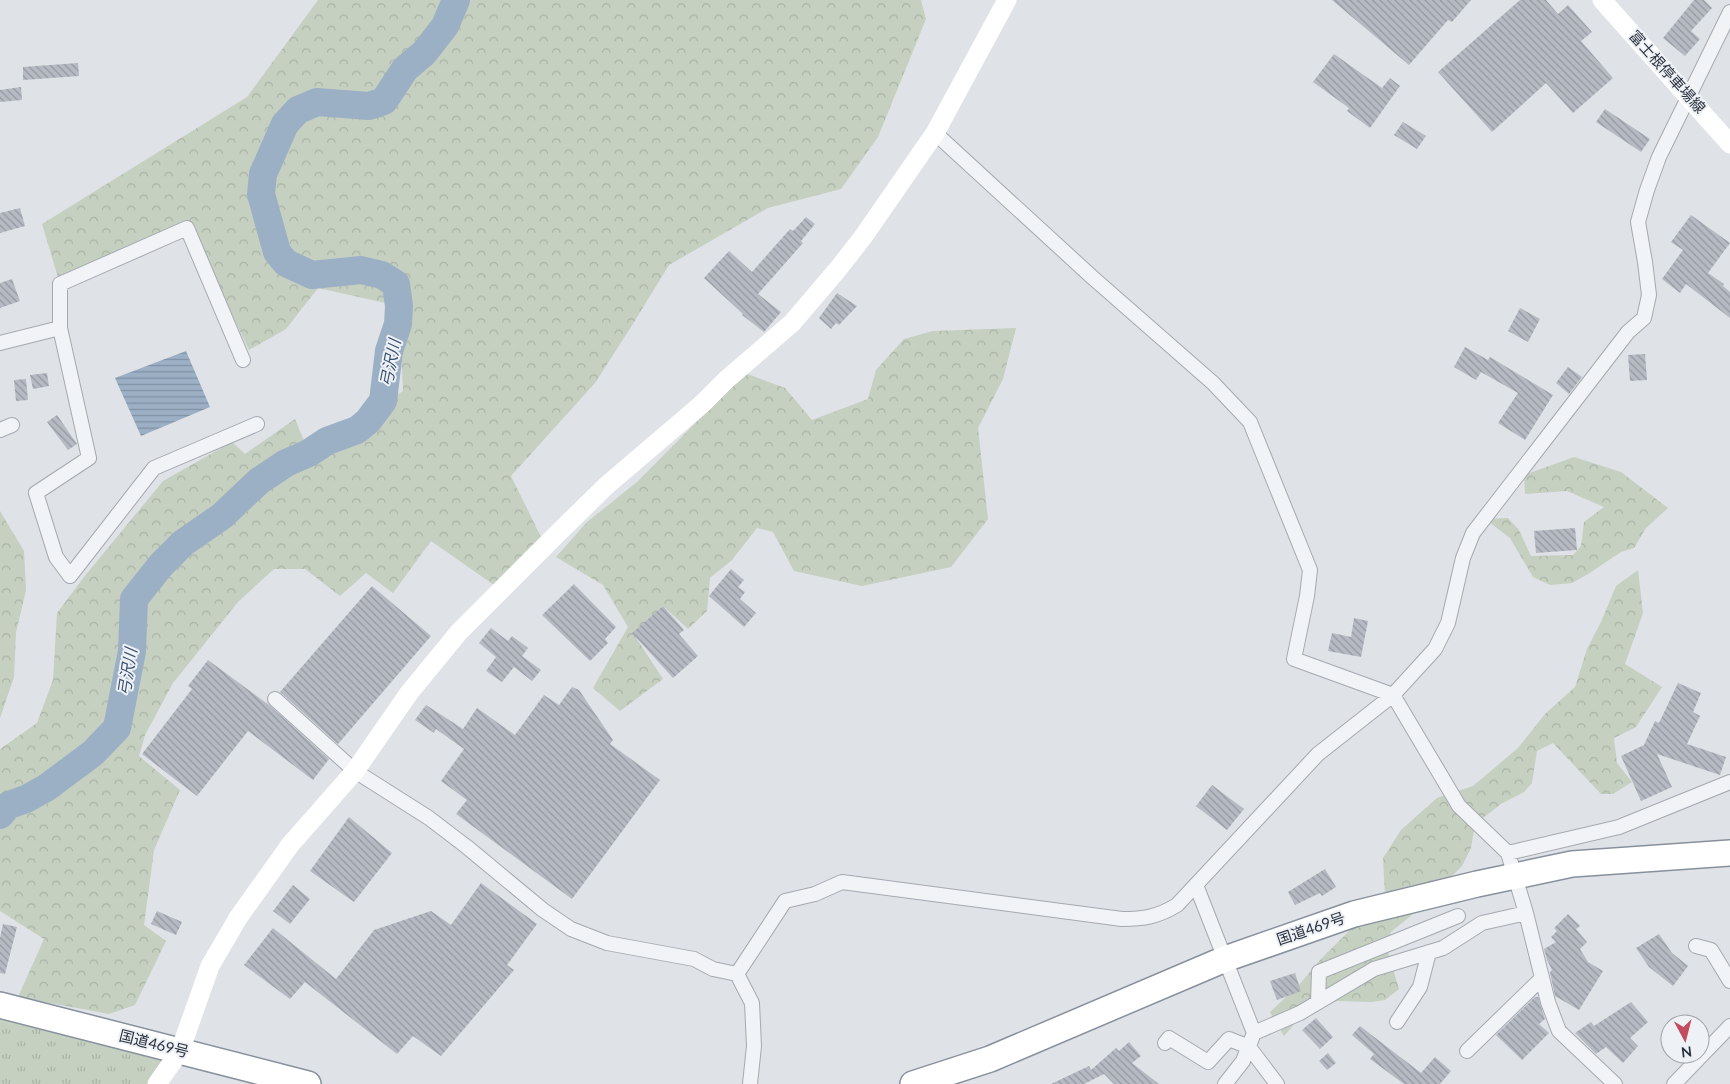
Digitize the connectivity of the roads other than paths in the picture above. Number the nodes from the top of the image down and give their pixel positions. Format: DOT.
graph roads {
  1 [pos="1007,0"];
  2 [pos="1602,0"];
  3 [pos="1730,12"];
  4 [pos="1690,96"];
  5 [pos="935,133"];
  6 [pos="1730,144"];
  7 [pos="60,328"];
  8 [pos="0,343"];
  9 [pos="243,360"];
  10 [pos="257,424"];
  11 [pos="1393,695"];
  12 [pos="275,699"];
  13 [pos="355,770"];
  14 [pos="1730,782"];
  15 [pos="1730,853"];
  16 [pos="1512,864"];
  17 [pos="1196,884"];
  18 [pos="1526,913"];
  19 [pos="1458,916"];
  20 [pos="1696,946"];
  21 [pos="1429,952"];
  22 [pos="1225,959"];
  23 [pos="737,974"];
  24 [pos="1541,979"];
  25 [pos="1730,981"];
  26 [pos="1318,1002"];
  27 [pos="0,1005"];
  28 [pos="1396,1022"];
  29 [pos="1730,1026"];
  30 [pos="1254,1033"];
  31 [pos="1165,1044"];
  32 [pos="1249,1047"];
  33 [pos="180,1051"];
  34 [pos="1467,1051"];
  35 [pos="157,1084"];
  36 [pos="308,1084"];
  37 [pos="750,1084"];
  38 [pos="913,1084"];
  39 [pos="1225,1084"];
  40 [pos="1277,1084"];
  41 [pos="1615,1084"];
  42 [pos="1674,1084"];
  1 -- 5 [label="street"];
  2 -- 4 [label="street, 富士根停車場線"];
  3 -- 4 [label="street"];
  4 -- 6 [label="street, 富士根停車場線"];
  4 -- 11 [label="street"];
  5 -- 11 [label="street"];
  5 -- 13 [label="street"];
  7 -- 8 [label="street"];
  7 -- 9 [label="street"];
  7 -- 10 [label="street"];
  11 -- 16 [label="street"];
  11 -- 17 [label="street"];
  12 -- 13 [label="street"];
  13 -- 23 [label="street"];
  13 -- 33 [label="street"];
  14 -- 16 [label="street"];
  15 -- 16 [label="highway, 国道469号"];
  16 -- 18 [label="street"];
  16 -- 22 [label="highway, 国道469号"];
  17 -- 22 [label="street"];
  17 -- 23 [label="street"];
  18 -- 21 [label="street"];
  18 -- 24 [label="street"];
  19 -- 26 [label="street"];
  20 -- 25 [label="street"];
  21 -- 26 [label="street"];
  21 -- 28 [label="street"];
  22 -- 30 [label="street"];
  22 -- 38 [label="highway, 国道469号"];
  23 -- 37 [label="street"];
  24 -- 34 [label="street"];
  24 -- 41 [label="street"];
  26 -- 30 [label="street"];
  27 -- 33 [label="highway, 国道469号"];
  29 -- 42 [label="street"];
  30 -- 32 [label="street"];
  31 -- 32 [label="street"];
  32 -- 39 [label="street"];
  32 -- 40 [label="street"];
  33 -- 35 [label="street"];
  33 -- 36 [label="highway, 国道469号"];
}
